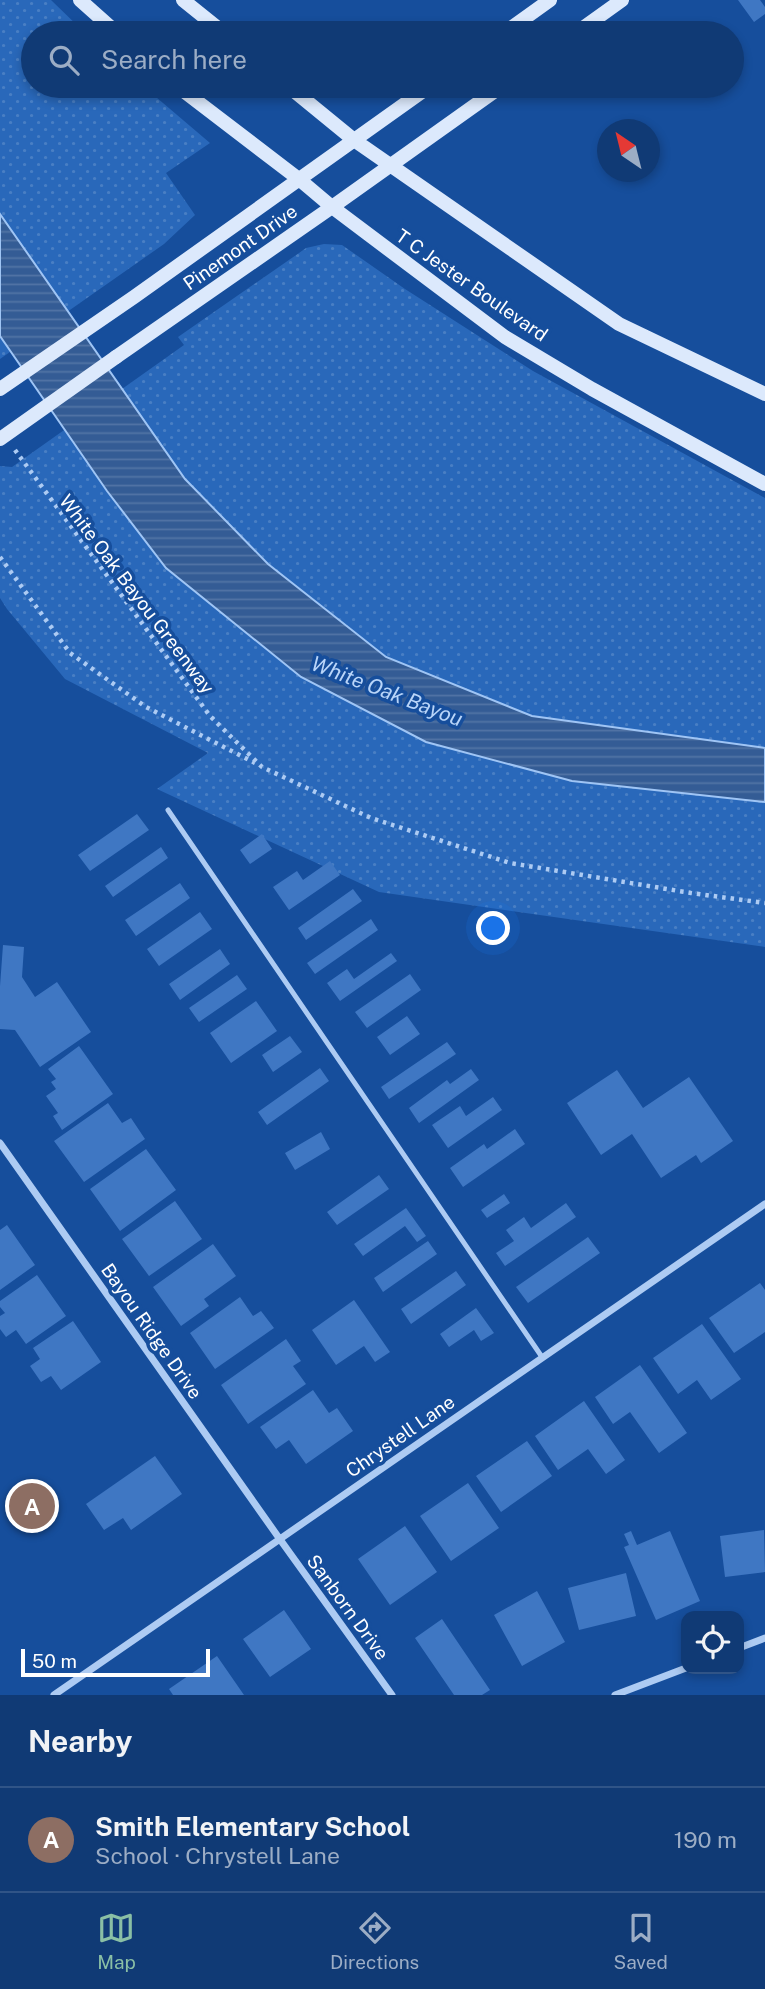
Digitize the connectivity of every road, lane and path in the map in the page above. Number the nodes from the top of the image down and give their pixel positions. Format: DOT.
graph roads {
  1 [pos="80,0"];
  2 [pos="183,0"];
  3 [pos="550,0"];
  4 [pos="622,0"];
  5 [pos="104,21"];
  6 [pos="209,21"];
  7 [pos="521,21"];
  8 [pos="593,21"];
  9 [pos="193,98"];
  10 [pos="303,98"];
  11 [pos="413,98"];
  12 [pos="485,98"];
  13 [pos="354,140"];
  14 [pos="391,165"];
  15 [pos="300,180"];
  16 [pos="332,207"];
  17 [pos="0,389"];
  18 [pos="765,394"];
  19 [pos="0,439"];
  20 [pos="14,449"];
  21 [pos="765,484"];
  22 [pos="0,557"];
  23 [pos="262,767"];
  24 [pos="167,810"];
  25 [pos="765,903"];
  26 [pos="0,1143"];
  27 [pos="765,1204"];
  28 [pos="542,1357"];
  29 [pos="279,1538"];
  30 [pos="765,1638"];
  31 [pos="744,1646"];
  32 [pos="681,1670"];
  33 [pos="54,1695"];
  34 [pos="392,1695"];
  35 [pos="615,1695"];
  1 -- 5 [label="main road"];
  2 -- 6 [label="main road"];
  3 -- 7 [label="main road"];
  4 -- 8 [label="main road"];
  9 -- 15 [label="main road, T C Jester Boulevard"];
  10 -- 13 [label="main road"];
  11 -- 13 [label="main road, Pinemont Drive"];
  12 -- 14 [label="main road, Pinemont Drive"];
  13 -- 14 [label="main road"];
  13 -- 15 [label="main road, Pinemont Drive"];
  14 -- 16 [label="main road, Pinemont Drive"];
  14 -- 18 [label="main road"];
  15 -- 16 [label="main road, T C Jester Boulevard"];
  15 -- 17 [label="main road, Pinemont Drive"];
  16 -- 19 [label="main road, Pinemont Drive, bridge"];
  16 -- 21 [label="main road, T C Jester Boulevard"];
  20 -- 23 [label="path, White Oak Bayou Greenway"];
  22 -- 23 [label="path, White Oak Bayou Greenway"];
  23 -- 25 [label="path, White Oak Bayou Greenway"];
  24 -- 28 [label="lane"];
  26 -- 29 [label="street, Bayou Ridge Drive"];
  27 -- 28 [label="street, Chrystell Lane"];
  28 -- 29 [label="street, Chrystell Lane"];
  29 -- 33 [label="street, Chrystell Lane"];
  29 -- 34 [label="street, Sanborn Drive"];
  30 -- 31 [label="street"];
  32 -- 35 [label="street"];
}
